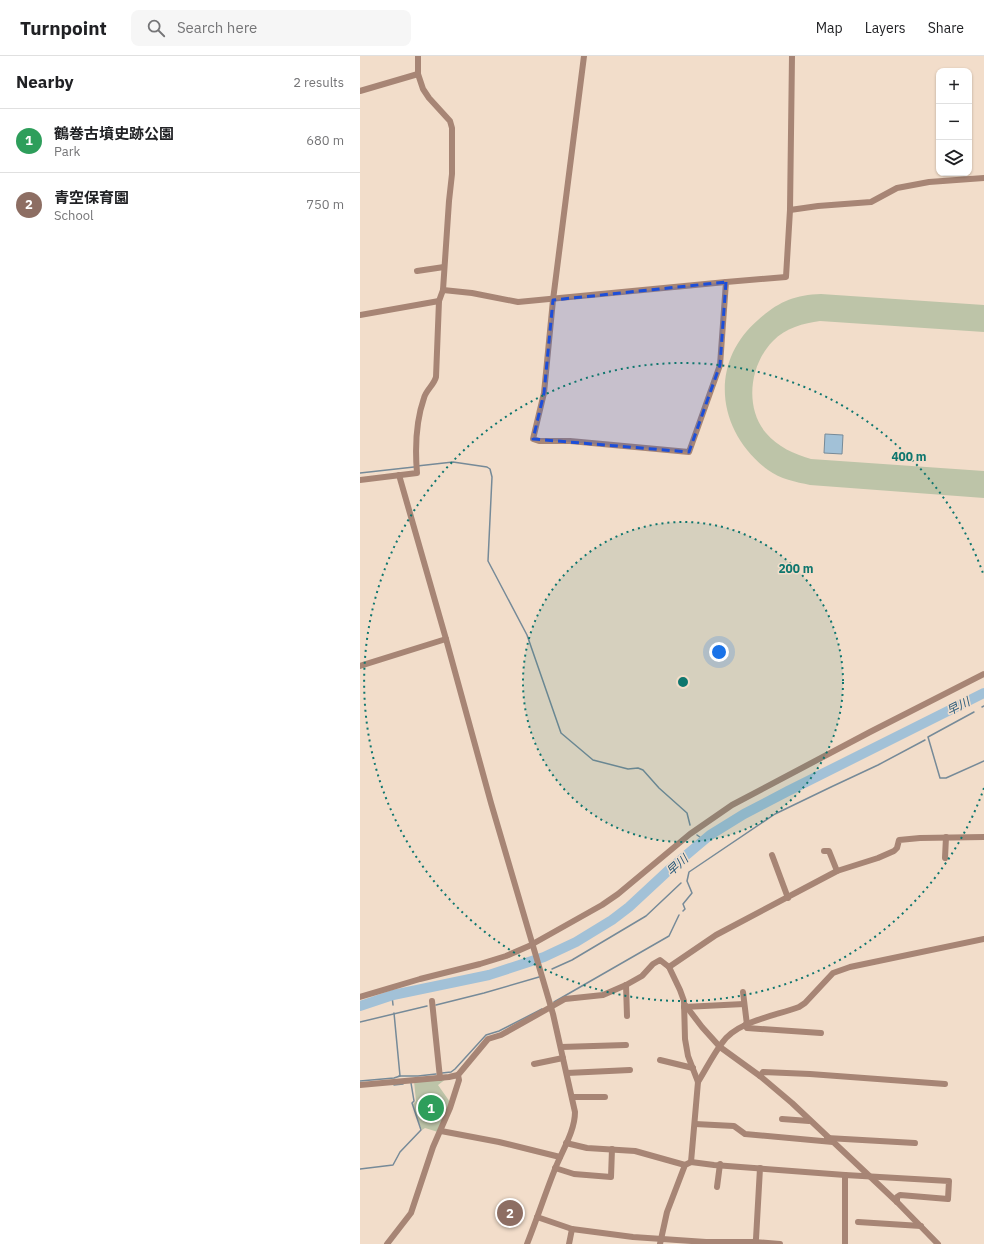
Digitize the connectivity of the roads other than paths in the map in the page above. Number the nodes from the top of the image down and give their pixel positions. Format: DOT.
graph roads {
  1 [pos="418,56"];
  2 [pos="584,56"];
  3 [pos="792,56"];
  4 [pos="418,74"];
  5 [pos="360,91"];
  6 [pos="984,178"];
  7 [pos="790,210"];
  8 [pos="444,267"];
  9 [pos="417,270"];
  10 [pos="726,282"];
  11 [pos="442,290"];
  12 [pos="439,300"];
  13 [pos="553,300"];
  14 [pos="360,315"];
  15 [pos="399,475"];
  16 [pos="360,480"];
  17 [pos="446,639"];
  18 [pos="360,666"];
  19 [pos="984,674"];
  20 [pos="984,836"];
  21 [pos="946,837"];
  22 [pos="824,850"];
  23 [pos="772,855"];
  24 [pos="945,858"];
  25 [pos="837,871"];
  26 [pos="788,898"];
  27 [pos="984,939"];
  28 [pos="534,946"];
  29 [pos="668,967"];
  30 [pos="626,985"];
  31 [pos="743,992"];
  32 [pos="360,997"];
  33 [pos="432,1001"];
  34 [pos="744,1004"];
  35 [pos="685,1006"];
  36 [pos="551,1008"];
  37 [pos="627,1016"];
  38 [pos="746,1025"];
  39 [pos="822,1033"];
  40 [pos="626,1046"];
  41 [pos="561,1047"];
  42 [pos="720,1047"];
  43 [pos="564,1058"];
  44 [pos="660,1060"];
  45 [pos="534,1064"];
  46 [pos="692,1068"];
  47 [pos="630,1070"];
  48 [pos="567,1073"];
  49 [pos="458,1075"];
  50 [pos="760,1076"];
  51 [pos="440,1078"];
  52 [pos="698,1082"];
  53 [pos="945,1084"];
  54 [pos="360,1085"];
  55 [pos="572,1097"];
  56 [pos="605,1097"];
  57 [pos="782,1118"];
  58 [pos="809,1121"];
  59 [pos="695,1124"];
  60 [pos="441,1132"];
  61 [pos="827,1138"];
  62 [pos="833,1142"];
  63 [pos="566,1143"];
  64 [pos="915,1143"];
  65 [pos="612,1149"];
  66 [pos="560,1157"];
  67 [pos="688,1163"];
  68 [pos="720,1164"];
  69 [pos="556,1168"];
  70 [pos="760,1168"];
  71 [pos="845,1175"];
  72 [pos="868,1175"];
  73 [pos="717,1187"];
  74 [pos="897,1202"];
  75 [pos="537,1217"];
  76 [pos="858,1222"];
  77 [pos="921,1226"];
  78 [pos="572,1229"];
  79 [pos="661,1242"];
  80 [pos="706,1243"];
  81 [pos="754,1243"];
  82 [pos="387,1244"];
  83 [pos="527,1244"];
  84 [pos="569,1244"];
  85 [pos="780,1244"];
  86 [pos="845,1244"];
  87 [pos="938,1244"];
  1 -- 4 [label="street"];
  2 -- 13 [label="street"];
  3 -- 7 [label="street"];
  4 -- 5 [label="street"];
  4 -- 8 [label="street"];
  6 -- 7 [label="street"];
  7 -- 10 [label="street"];
  8 -- 9 [label="street"];
  8 -- 11 [label="street"];
  10 -- 13 [label="street"];
  10 -- 13 [label="street"];
  11 -- 12 [label="street"];
  11 -- 13 [label="street"];
  12 -- 14 [label="street"];
  12 -- 15 [label="street"];
  15 -- 16 [label="street"];
  15 -- 17 [label="street"];
  17 -- 18 [label="street"];
  17 -- 28 [label="street"];
  19 -- 28 [label="street"];
  20 -- 21 [label="street"];
  21 -- 24 [label="street"];
  21 -- 25 [label="street"];
  22 -- 25 [label="street"];
  23 -- 26 [label="street"];
  25 -- 26 [label="street"];
  26 -- 29 [label="street"];
  27 -- 38 [label="street"];
  28 -- 32 [label="street"];
  28 -- 36 [label="street"];
  29 -- 30 [label="street"];
  29 -- 35 [label="street"];
  30 -- 36 [label="street"];
  30 -- 37 [label="street"];
  31 -- 34 [label="street"];
  33 -- 51 [label="street"];
  34 -- 35 [label="street"];
  34 -- 38 [label="street"];
  35 -- 42 [label="street"];
  35 -- 46 [label="street"];
  36 -- 41 [label="street"];
  36 -- 49 [label="street"];
  38 -- 39 [label="street"];
  38 -- 42 [label="street"];
  40 -- 41 [label="street"];
  41 -- 43 [label="street"];
  42 -- 50 [label="street"];
  42 -- 52 [label="street"];
  43 -- 45 [label="street"];
  43 -- 48 [label="street"];
  44 -- 46 [label="street"];
  46 -- 52 [label="street"];
  47 -- 48 [label="street"];
  48 -- 55 [label="street"];
  49 -- 51 [label="street"];
  49 -- 60 [label="street"];
  50 -- 53 [label="street"];
  50 -- 58 [label="street"];
  51 -- 54 [label="street"];
  52 -- 59 [label="street"];
  55 -- 56 [label="street"];
  55 -- 63 [label="street"];
  57 -- 58 [label="street"];
  58 -- 61 [label="street"];
  59 -- 62 [label="street"];
  59 -- 67 [label="street"];
  60 -- 66 [label="street"];
  60 -- 82 [label="street"];
  61 -- 62 [label="street"];
  61 -- 64 [label="street"];
  62 -- 72 [label="street"];
  63 -- 65 [label="street"];
  63 -- 66 [label="street"];
  65 -- 67 [label="street"];
  65 -- 69 [label="street"];
  66 -- 69 [label="street"];
  67 -- 68 [label="street"];
  67 -- 79 [label="street"];
  68 -- 70 [label="street"];
  68 -- 73 [label="street"];
  69 -- 75 [label="street"];
  70 -- 71 [label="street"];
  70 -- 81 [label="street"];
  71 -- 72 [label="street"];
  71 -- 86 [label="street"];
  72 -- 74 [label="street"];
  72 -- 74 [label="street"];
  74 -- 77 [label="street"];
  75 -- 78 [label="street"];
  75 -- 83 [label="street"];
  76 -- 77 [label="street"];
  77 -- 87 [label="street"];
  78 -- 79 [label="street"];
  78 -- 84 [label="street"];
  79 -- 80 [label="street"];
  80 -- 81 [label="street"];
  81 -- 85 [label="street"];
}
